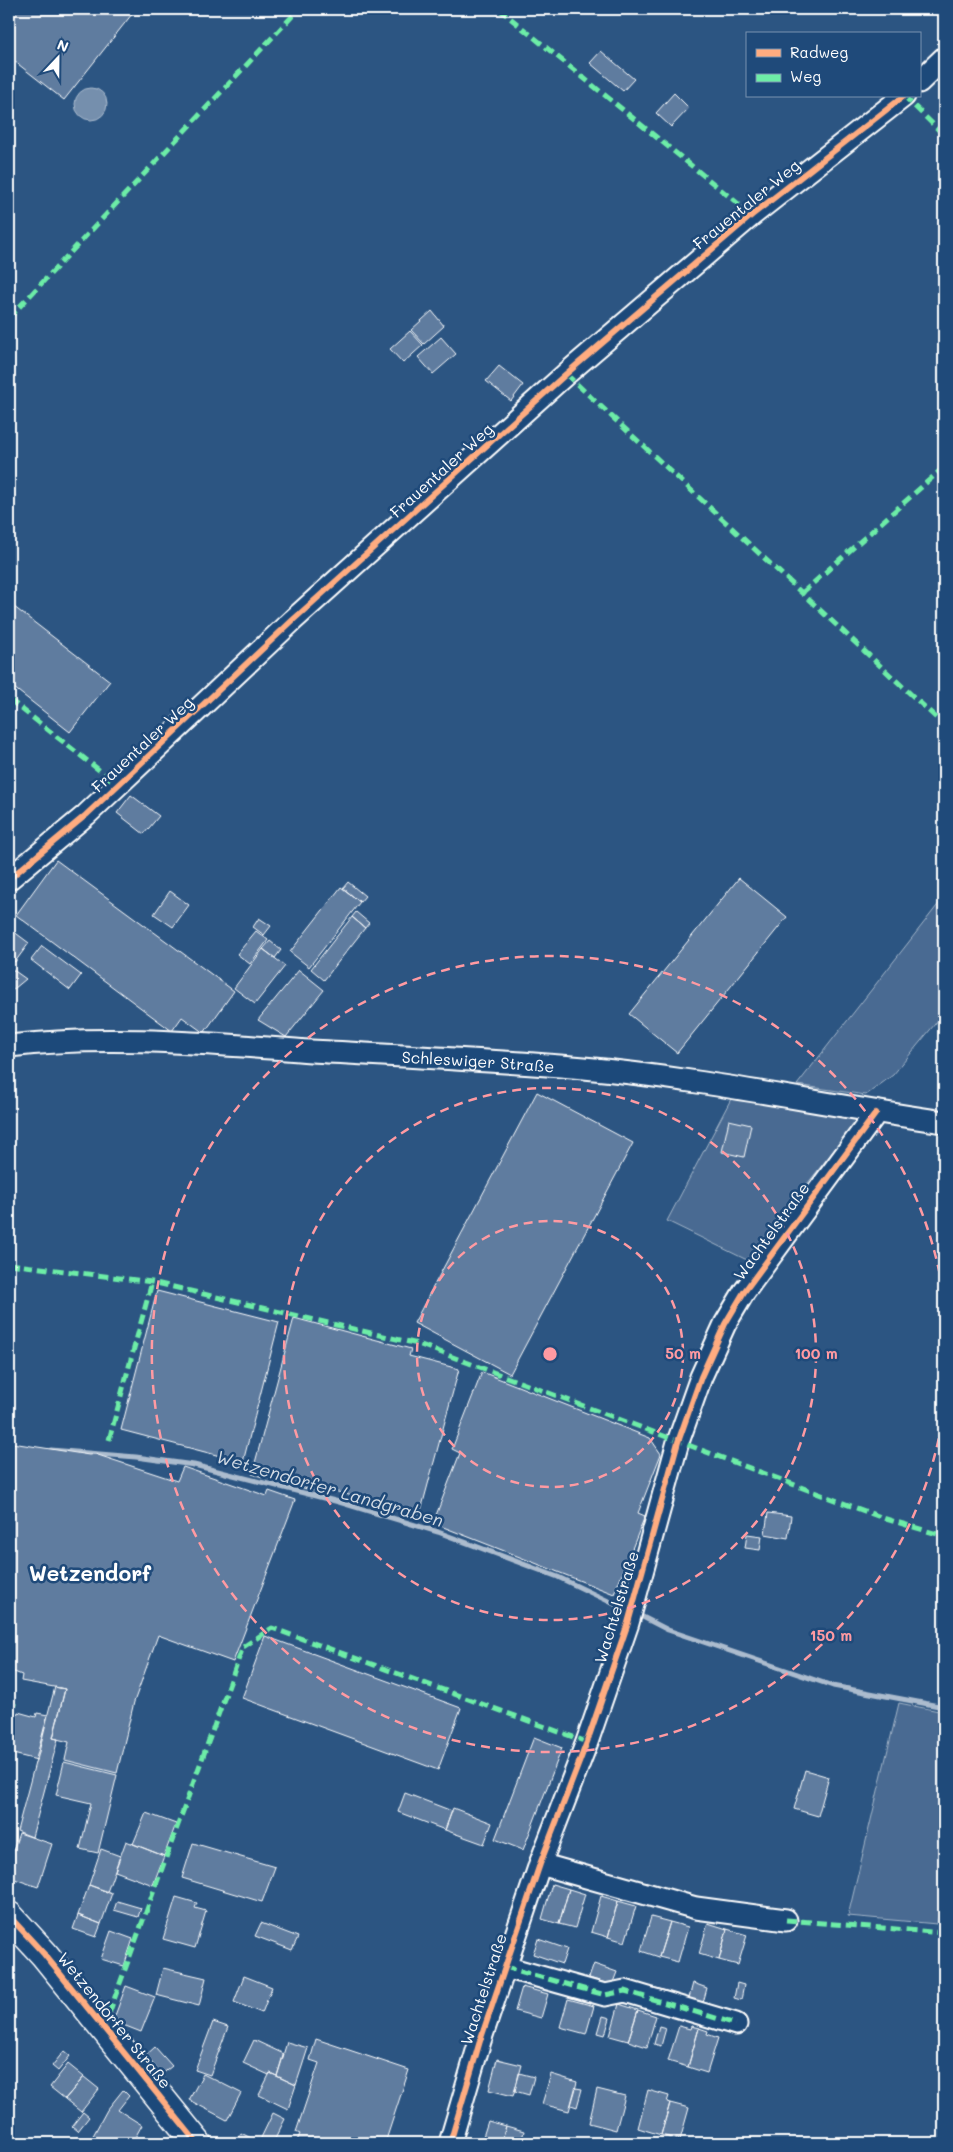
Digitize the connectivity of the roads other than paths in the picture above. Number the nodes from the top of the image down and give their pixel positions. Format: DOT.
graph roads {
  1 [pos="944,58"];
  2 [pos="920,81"];
  3 [pos="901,98"];
  4 [pos="9,879"];
  5 [pos="9,1046"];
  6 [pos="876,1113"];
  7 [pos="944,1122"];
  8 [pos="540,1864"];
  9 [pos="9,1916"];
  10 [pos="786,1920"];
  11 [pos="504,1967"];
  12 [pos="736,2024"];
  13 [pos="197,2143"];
  14 [pos="450,2143"];
  1 -- 2 [label="street"];
  3 -- 4 [label="street, Frauentaler Weg"];
  5 -- 6 [label="street, Schleswiger Straße"];
  6 -- 7 [label="street, Schleswiger Straße"];
  6 -- 8 [label="street, Wachtelstraße"];
  8 -- 10 [label="street"];
  8 -- 11 [label="street, Wachtelstraße"];
  9 -- 13 [label="street, Wetzendorfer Straße"];
  11 -- 12 [label="street"];
  11 -- 14 [label="street, Wachtelstraße"];
}
